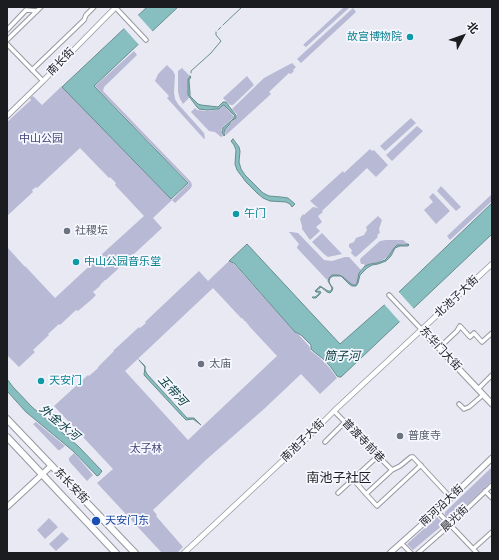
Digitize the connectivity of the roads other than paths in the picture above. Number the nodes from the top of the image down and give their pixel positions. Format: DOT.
graph roads {
  1 [pos="41,7"];
  2 [pos="94,7"];
  3 [pos="115,7"];
  4 [pos="37,11"];
  5 [pos="7,30"];
  6 [pos="7,40"];
  7 [pos="146,40"];
  8 [pos="7,44"];
  9 [pos="32,70"];
  10 [pos="43,81"];
  11 [pos="7,116"];
  12 [pos="492,264"];
  13 [pos="390,296"];
  14 [pos="422,330"];
  15 [pos="492,333"];
  16 [pos="439,348"];
  17 [pos="492,375"];
  18 [pos="478,389"];
  19 [pos="483,395"];
  20 [pos="459,404"];
  21 [pos="492,404"];
  22 [pos="334,411"];
  23 [pos="7,419"];
  24 [pos="345,422"];
  25 [pos="7,437"];
  26 [pos="325,442"];
  27 [pos="378,456"];
  28 [pos="492,458"];
  29 [pos="421,465"];
  30 [pos="51,466"];
  31 [pos="392,470"];
  32 [pos="42,474"];
  33 [pos="353,479"];
  34 [pos="492,485"];
  35 [pos="485,491"];
  36 [pos="338,493"];
  37 [pos="366,494"];
  38 [pos="451,498"];
  39 [pos="492,498"];
  40 [pos="7,507"];
  41 [pos="437,511"];
  42 [pos="450,525"];
  43 [pos="492,532"];
  44 [pos="401,543"];
  45 [pos="473,549"];
  46 [pos="116,553"];
  47 [pos="135,553"];
  48 [pos="184,553"];
  49 [pos="390,553"];
  50 [pos="411,553"];
  51 [pos="418,553"];
  52 [pos="477,553"];
  1 -- 4 [label="street"];
  2 -- 9 [label="street"];
  3 -- 7 [label="street"];
  3 -- 10 [label="street, 南长街"];
  4 -- 5 [label="street"];
  4 -- 6 [label="street"];
  8 -- 9 [label="street"];
  9 -- 10 [label="street"];
  10 -- 11 [label="street, 南长街"];
  12 -- 14 [label="street, 北池子大街"];
  13 -- 14 [label="street, 东华门大街"];
  14 -- 16 [label="main road, 东华门大街"];
  14 -- 22 [label="street, 南池子大街"];
  15 -- 16 [label="street"];
  16 -- 18 [label="main road, 东华门大街"];
  17 -- 18 [label="street"];
  18 -- 19 [label="main road, 东华门大街"];
  19 -- 20 [label="street"];
  19 -- 21 [label="main road, 东华门大街"];
  22 -- 24 [label="street, 普渡寺前巷"];
  22 -- 48 [label="street, 南池子大街"];
  23 -- 30 [label="highway, 东长安街"];
  24 -- 26 [label="street"];
  24 -- 27 [label="street, 普渡寺前巷"];
  25 -- 32 [label="highway, 东长安街"];
  27 -- 31 [label="street, 普渡寺前巷"];
  27 -- 33 [label="street"];
  28 -- 38 [label="main road, 南河沿大街"];
  29 -- 31 [label="street"];
  29 -- 37 [label="street"];
  29 -- 38 [label="street"];
  30 -- 32 [label="main road"];
  30 -- 47 [label="highway, 东长安街"];
  31 -- 37 [label="street"];
  32 -- 40 [label="main road"];
  32 -- 46 [label="highway, 东长安街"];
  33 -- 36 [label="street"];
  33 -- 37 [label="street"];
  34 -- 35 [label="street, 晨光街"];
  35 -- 39 [label="street"];
  35 -- 42 [label="street, 晨光街"];
  38 -- 41 [label="main road, 南河沿大街"];
  41 -- 42 [label="street"];
  41 -- 44 [label="main road, 南河沿大街"];
  42 -- 45 [label="street"];
  42 -- 51 [label="street, 晨光街"];
  43 -- 45 [label="street"];
  44 -- 49 [label="main road, 南河沿大街"];
  44 -- 50 [label="street"];
  45 -- 52 [label="street"];
}
